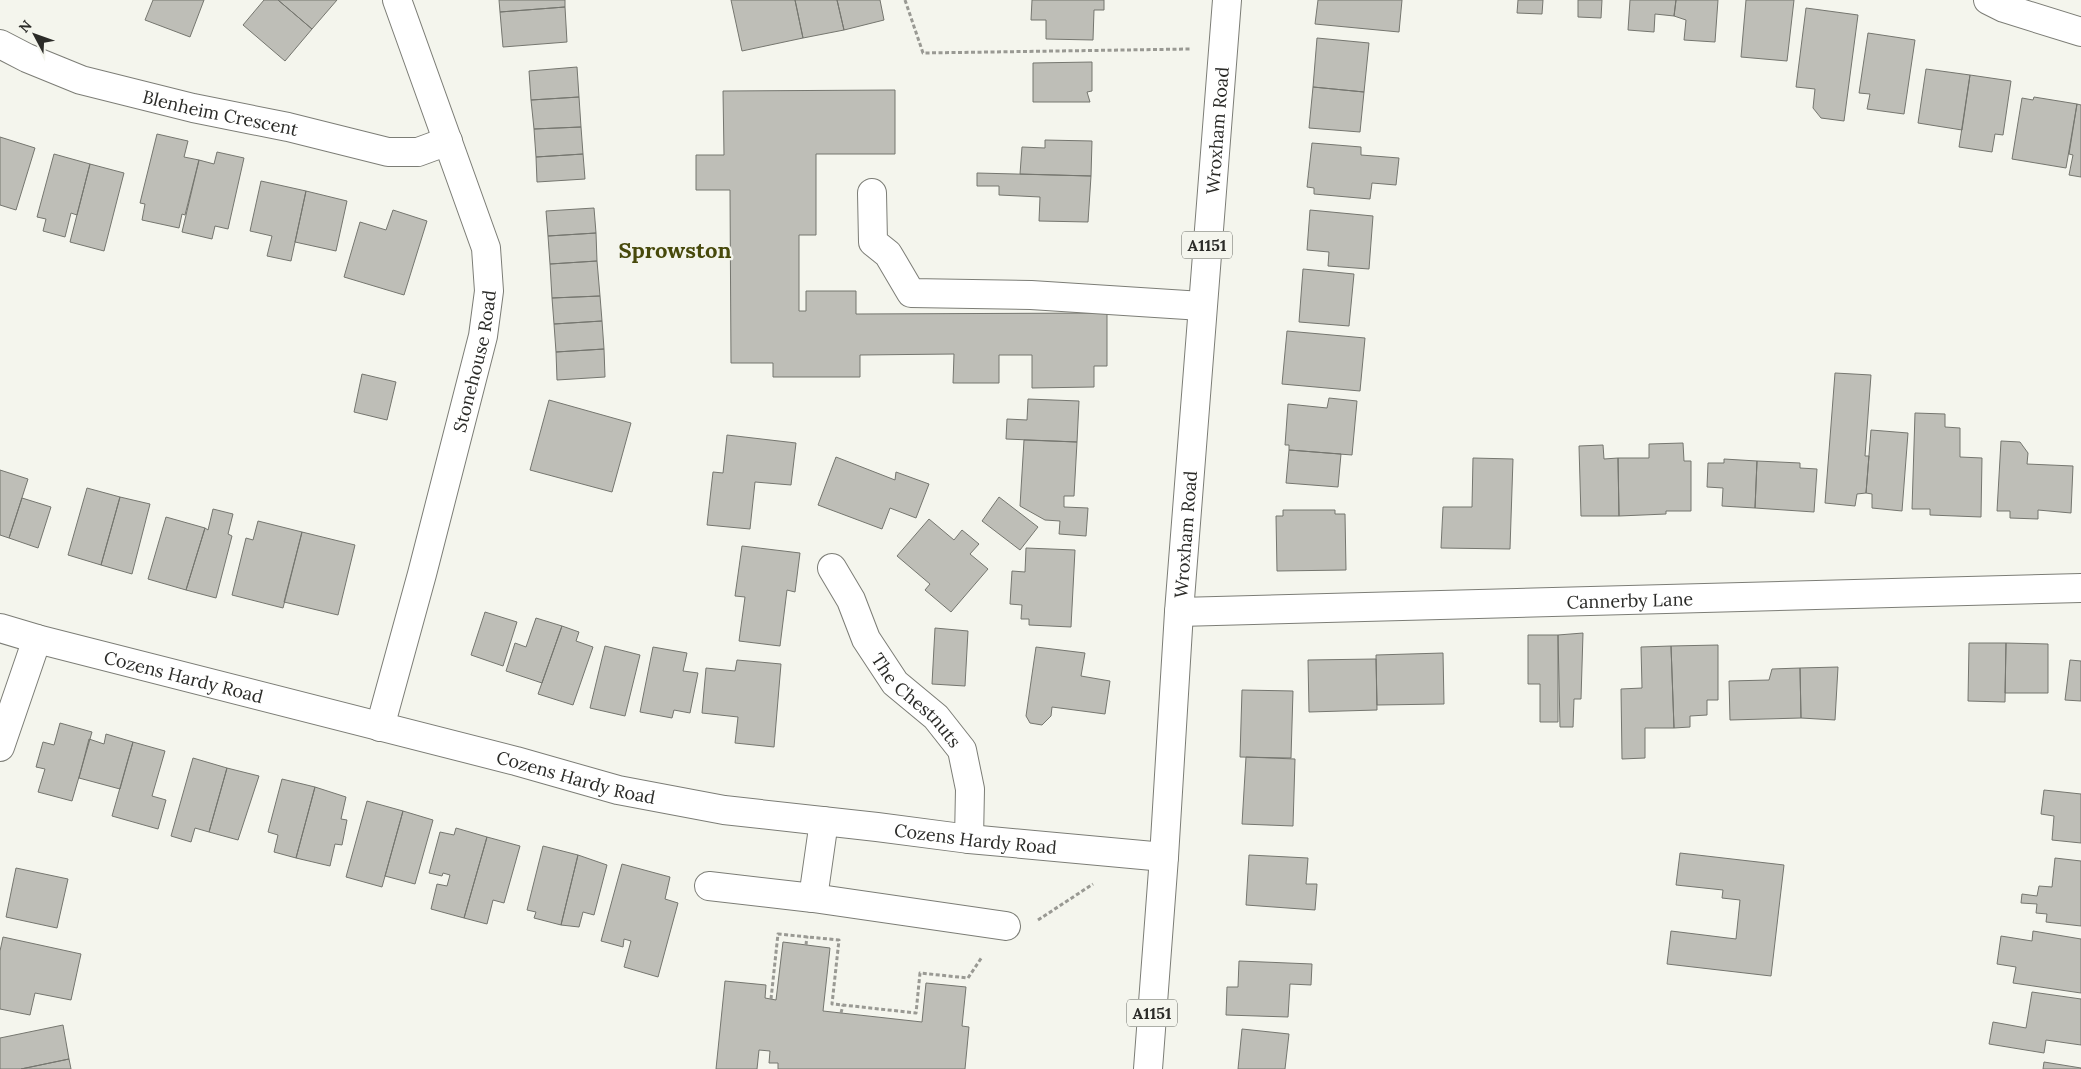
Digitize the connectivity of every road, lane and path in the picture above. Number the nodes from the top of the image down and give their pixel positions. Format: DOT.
graph roads {
  1 [pos="398,0"];
  2 [pos="905,0"];
  3 [pos="1227,0"];
  4 [pos="1988,0"];
  5 [pos="2081,32"];
  6 [pos="0,44"];
  7 [pos="1224,49"];
  8 [pos="448,141"];
  9 [pos="872,193"];
  10 [pos="1202,306"];
  11 [pos="832,568"];
  12 [pos="2081,588"];
  13 [pos="1179,612"];
  14 [pos="0,628"];
  15 [pos="37,640"];
  16 [pos="380,727"];
  17 [pos="0,747"];
  18 [pos="824,821"];
  19 [pos="969,839"];
  20 [pos="1164,857"];
  21 [pos="1096,882"];
  22 [pos="709,886"];
  23 [pos="813,898"];
  24 [pos="1037,921"];
  25 [pos="1006,926"];
  26 [pos="990,952"];
  27 [pos="770,999"];
  28 [pos="843,1005"];
  29 [pos="841,1013"];
  30 [pos="1148,1069"];
  1 -- 8 [label="street, Stonehouse Road"];
  2 -- 7 [label="path"];
  3 -- 7 [label="street, Wroxham Road / A1151"];
  4 -- 5 [label="street"];
  6 -- 8 [label="street, Blenheim Crescent"];
  7 -- 10 [label="street, Wroxham Road / A1151"];
  8 -- 16 [label="street, Stonehouse Road"];
  9 -- 10 [label="street"];
  10 -- 13 [label="street, Wroxham Road / A1151"];
  11 -- 19 [label="street, The Chestnuts"];
  12 -- 13 [label="street, Cannerby Lane"];
  13 -- 20 [label="street, Wroxham Road / A1151"];
  14 -- 15 [label="street, Cozens Hardy Road"];
  15 -- 16 [label="street, Cozens Hardy Road"];
  15 -- 17 [label="street"];
  16 -- 18 [label="street, Cozens Hardy Road"];
  18 -- 19 [label="street, Cozens Hardy Road"];
  18 -- 23 [label="street"];
  19 -- 20 [label="street, Cozens Hardy Road"];
  20 -- 30 [label="street, Wroxham Road / A1151"];
  21 -- 24 [label="path"];
  22 -- 23 [label="street"];
  23 -- 25 [label="street"];
  26 -- 28 [label="path"];
  27 -- 28 [label="path"];
  28 -- 29 [label="path"];
}
